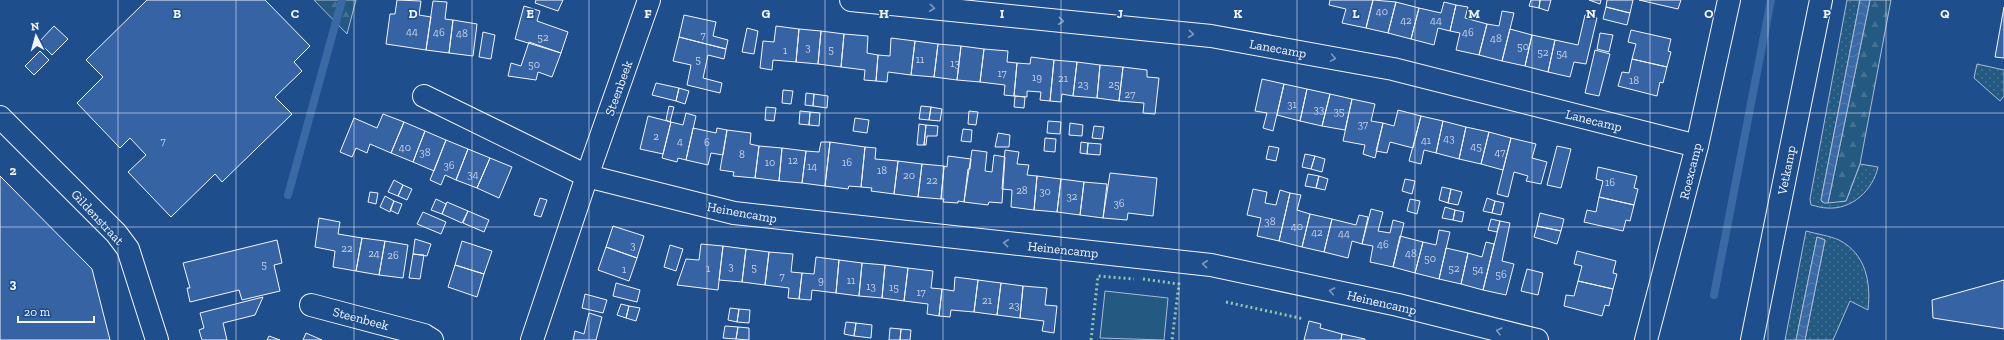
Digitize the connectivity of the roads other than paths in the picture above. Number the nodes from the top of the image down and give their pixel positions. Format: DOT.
graph roads {
  1 [pos="649,0"];
  2 [pos="851,0"];
  3 [pos="1729,0"];
  4 [pos="1821,0"];
  5 [pos="424,96"];
  6 [pos="0,117"];
  7 [pos="1697,146"];
  8 [pos="587,176"];
  9 [pos="311,305"];
  10 [pos="156,340"];
  11 [pos="432,340"];
  12 [pos="532,340"];
  13 [pos="1537,340"];
  14 [pos="1646,340"];
  15 [pos="1752,340"];
  1 -- 8 [label="street, Steenbeek"];
  2 -- 7 [label="street, Lanecamp, one-way"];
  3 -- 7 [label="street, Roexcamp"];
  4 -- 15 [label="street, Vetkamp"];
  5 -- 8 [label="street"];
  6 -- 10 [label="street, Gildenstraat"];
  7 -- 14 [label="street, Roexcamp"];
  8 -- 12 [label="street, Steenbeek"];
  13 -- 8 [label="street, Heinencamp, one-way"];
  9 -- 11 [label="street, Steenbeek"];
}
